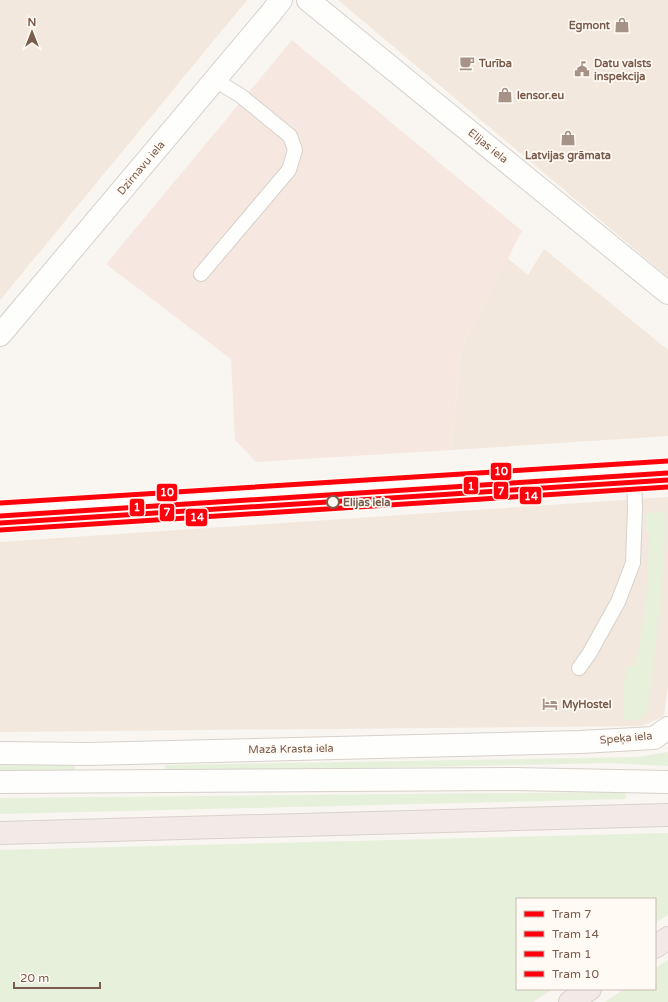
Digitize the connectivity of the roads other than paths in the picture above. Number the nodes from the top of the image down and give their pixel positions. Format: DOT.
graph roads {
  1 [pos="281,0"];
  2 [pos="308,0"];
  3 [pos="215,80"];
  4 [pos="201,274"];
  5 [pos="668,292"];
  6 [pos="0,335"];
  7 [pos="668,473"];
  8 [pos="634,476"];
  9 [pos="0,517"];
  10 [pos="579,668"];
  11 [pos="668,728"];
  12 [pos="581,742"];
  13 [pos="0,753"];
  14 [pos="0,782"];
  15 [pos="668,782"];
  16 [pos="668,815"];
  17 [pos="0,833"];
  18 [pos="668,938"];
  19 [pos="656,946"];
  20 [pos="588,990"];
  21 [pos="570,1002"];
  1 -- 3 [label="street, Dzirnavu iela"];
  2 -- 5 [label="street, Elijas iela"];
  3 -- 4 [label="lane"];
  3 -- 6 [label="street, Dzirnavu iela"];
  7 -- 8 [label="street"];
  8 -- 9 [label="street"];
  8 -- 10 [label="lane"];
  11 -- 12 [label="street, Speķa iela"];
  12 -- 13 [label="street, Mazā Krasta iela"];
  14 -- 15 [label="street"];
  16 -- 17 [label="highway"];
  18 -- 19 [label="highway"];
  20 -- 21 [label="highway"];
}
